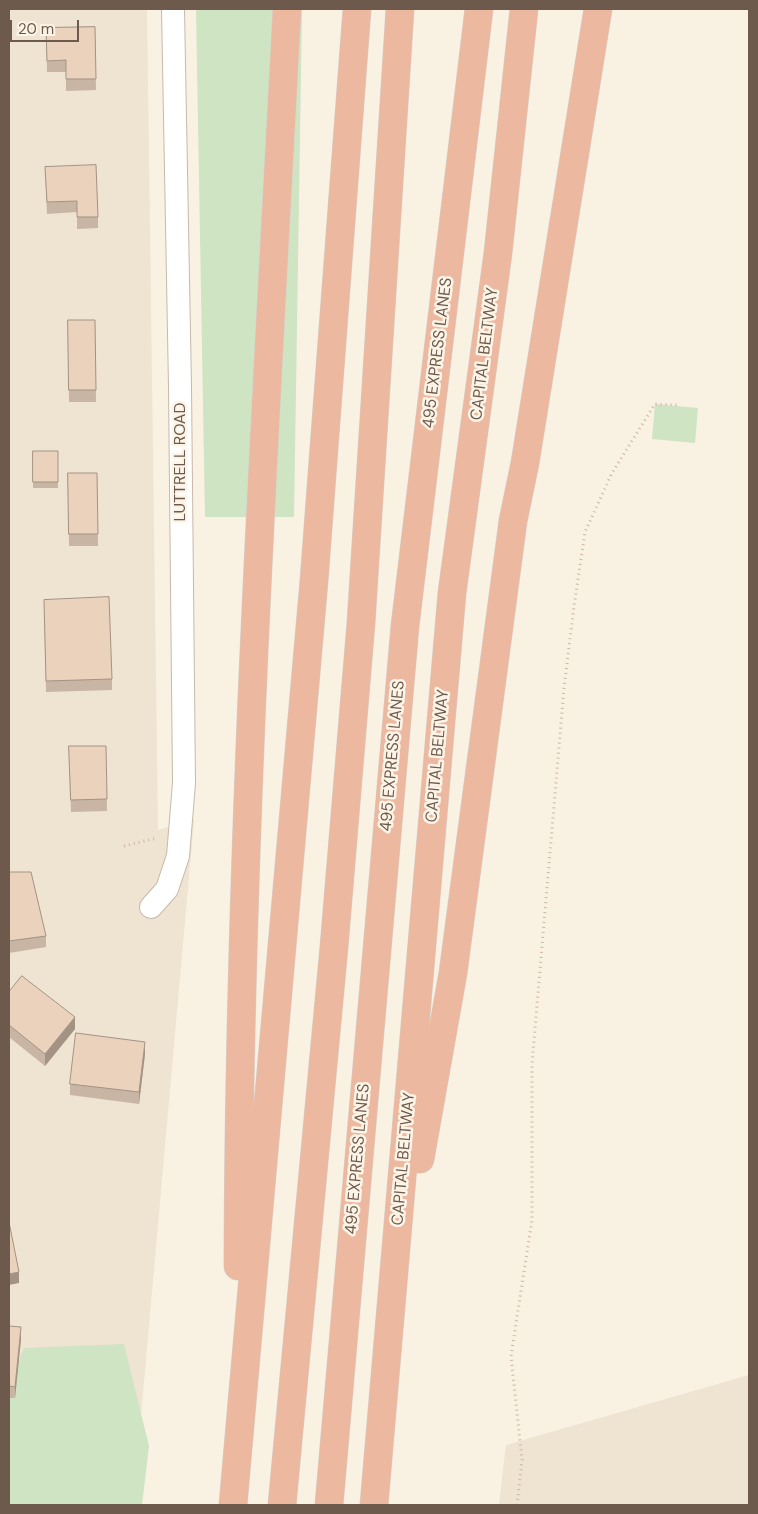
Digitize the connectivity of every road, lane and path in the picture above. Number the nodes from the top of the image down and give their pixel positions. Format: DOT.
graph roads {
  1 [pos="173,9"];
  2 [pos="287,9"];
  3 [pos="357,9"];
  4 [pos="400,9"];
  5 [pos="479,9"];
  6 [pos="524,9"];
  7 [pos="598,9"];
  8 [pos="679,405"];
  9 [pos="180,833"];
  10 [pos="124,846"];
  11 [pos="150,907"];
  12 [pos="390,1331"];
  13 [pos="237,1462"];
  14 [pos="233,1505"];
  15 [pos="282,1505"];
  16 [pos="329,1505"];
  17 [pos="374,1505"];
  18 [pos="517,1505"];
  1 -- 9 [label="street, LUTTRELL ROAD"];
  2 -- 13 [label="highway"];
  3 -- 13 [label="highway"];
  4 -- 15 [label="highway"];
  5 -- 16 [label="highway, 495 EXPRESS LANES"];
  6 -- 12 [label="highway, CAPITAL BELTWAY"];
  7 -- 12 [label="highway"];
  8 -- 18 [label="path"];
  9 -- 10 [label="path"];
  9 -- 11 [label="street, LUTTRELL ROAD"];
  12 -- 17 [label="highway, CAPITAL BELTWAY"];
  13 -- 14 [label="highway"];
}
